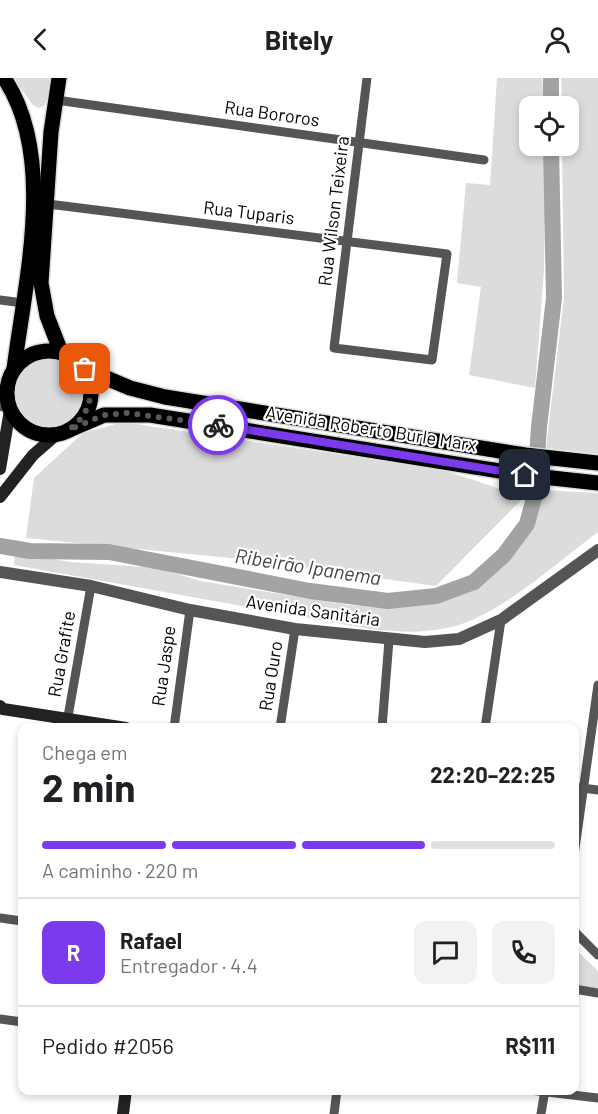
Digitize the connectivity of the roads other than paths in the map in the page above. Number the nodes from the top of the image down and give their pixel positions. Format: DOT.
graph roads {
  1 [pos="4,78"];
  2 [pos="59,78"];
  3 [pos="367,78"];
  4 [pos="56,100"];
  5 [pos="360,142"];
  6 [pos="484,160"];
  7 [pos="48,204"];
  8 [pos="347,242"];
  9 [pos="0,300"];
  10 [pos="23,303"];
  11 [pos="62,352"];
  12 [pos="432,360"];
  13 [pos="14,369"];
  14 [pos="85,369"];
  15 [pos="6,407"];
  16 [pos="63,432"];
  17 [pos="598,463"];
  18 [pos="0,469"];
  19 [pos="598,483"];
  20 [pos="0,497"];
  21 [pos="598,550"];
  22 [pos="0,572"];
  23 [pos="91,586"];
  24 [pos="190,610"];
  25 [pos="501,620"];
  26 [pos="295,629"];
  27 [pos="389,640"];
  28 [pos="598,685"];
  29 [pos="1,708"];
  30 [pos="67,723"];
  31 [pos="175,723"];
  32 [pos="281,723"];
  33 [pos="382,723"];
  34 [pos="486,723"];
  35 [pos="579,787"];
  36 [pos="598,790"];
  37 [pos="0,918"];
  38 [pos="18,920"];
  39 [pos="579,936"];
  40 [pos="598,955"];
  41 [pos="579,990"];
  42 [pos="598,993"];
  43 [pos="0,1019"];
  44 [pos="18,1021"];
  45 [pos="125,1095"];
  46 [pos="336,1095"];
  47 [pos="544,1095"];
  48 [pos="575,1095"];
  49 [pos="598,1098"];
  50 [pos="123,1114"];
  51 [pos="334,1114"];
  52 [pos="541,1114"];
  1 -- 10 [label="main road"];
  2 -- 4 [label="main road"];
  3 -- 5 [label="street, Rua Wilson Teixeira"];
  4 -- 5 [label="street, Rua Bororos"];
  4 -- 7 [label="main road"];
  5 -- 6 [label="street, Rua Bororos"];
  5 -- 8 [label="street, Rua Wilson Teixeira"];
  7 -- 8 [label="street, Rua Tuparis"];
  7 -- 11 [label="main road"];
  8 -- 12 [label="street, Rua Wilson Teixeira"];
  8 -- 12 [label="street, Rua Tuparis"];
  9 -- 10 [label="street"];
  10 -- 13 [label="main road"];
  11 -- 13 [label="main road"];
  11 -- 14 [label="main road"];
  13 -- 15 [label="main road"];
  14 -- 16 [label="main road"];
  14 -- 17 [label="main road, Avenida Roberto Burle Marx"];
  15 -- 16 [label="main road"];
  15 -- 18 [label="main road"];
  16 -- 19 [label="main road, Avenida Roberto Burle Marx"];
  16 -- 20 [label="main road"];
  21 -- 25 [label="street, Avenida Sanitária"];
  22 -- 23 [label="street, Avenida Sanitária"];
  23 -- 24 [label="street, Avenida Sanitária"];
  23 -- 30 [label="street, Rua Grafite"];
  24 -- 26 [label="street, Avenida Sanitária"];
  24 -- 31 [label="street, Rua Jaspe"];
  25 -- 27 [label="street, Avenida Sanitária"];
  25 -- 34 [label="street"];
  26 -- 27 [label="street, Avenida Sanitária"];
  26 -- 32 [label="street, Rua Ouro"];
  27 -- 33 [label="street"];
  28 -- 35 [label="street"];
  29 -- 30 [label="main road"];
  35 -- 36 [label="street"];
  37 -- 38 [label="street"];
  39 -- 40 [label="street"];
  41 -- 42 [label="street"];
  43 -- 44 [label="street"];
  45 -- 50 [label="main road"];
  46 -- 51 [label="street"];
  47 -- 52 [label="street"];
  48 -- 49 [label="street"];
}
